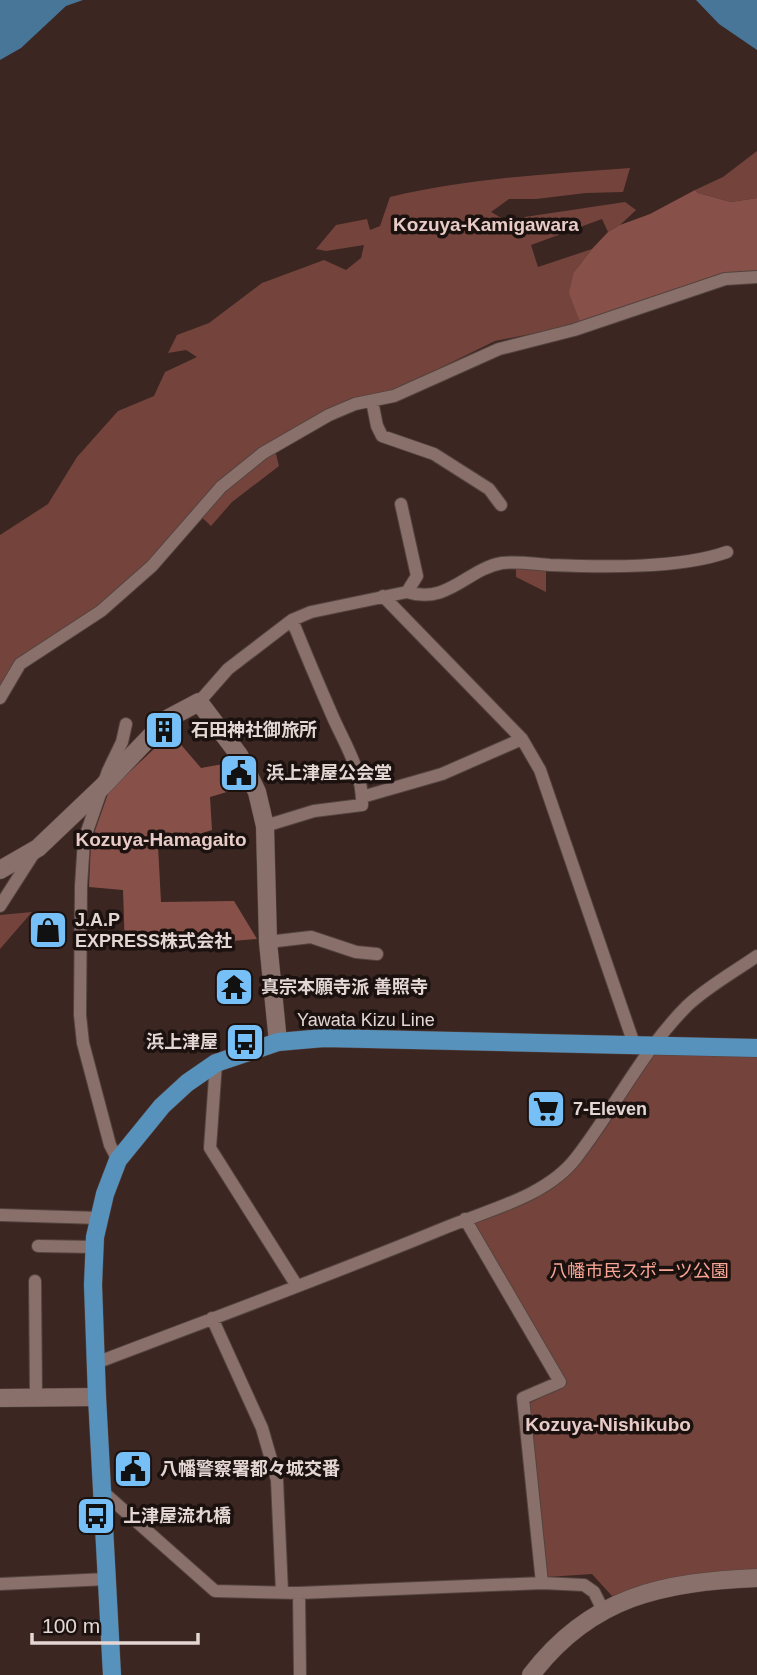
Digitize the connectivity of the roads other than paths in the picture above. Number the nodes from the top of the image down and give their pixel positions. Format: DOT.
graph roads {
  1 [pos="757,277"];
  2 [pos="372,401"];
  3 [pos="401,504"];
  4 [pos="501,505"];
  5 [pos="727,552"];
  6 [pos="407,592"];
  7 [pos="383,596"];
  8 [pos="292,620"];
  9 [pos="0,698"];
  10 [pos="199,702"];
  11 [pos="125,724"];
  12 [pos="522,739"];
  13 [pos="102,787"];
  14 [pos="362,797"];
  15 [pos="265,826"];
  16 [pos="37,848"];
  17 [pos="0,870"];
  18 [pos="0,906"];
  19 [pos="268,942"];
  20 [pos="377,954"];
  21 [pos="757,956"];
  22 [pos="278,1042"];
  23 [pos="643,1045"];
  24 [pos="757,1048"];
  25 [pos="216,1063"];
  26 [pos="118,1160"];
  27 [pos="0,1215"];
  28 [pos="99,1218"];
  29 [pos="465,1219"];
  30 [pos="38,1246"];
  31 [pos="95,1247"];
  32 [pos="35,1281"];
  33 [pos="297,1286"];
  34 [pos="212,1318"];
  35 [pos="96,1363"];
  36 [pos="36,1397"];
  37 [pos="97,1397"];
  38 [pos="0,1398"];
  39 [pos="102,1491"];
  40 [pos="757,1578"];
  41 [pos="107,1579"];
  42 [pos="542,1583"];
  43 [pos="0,1584"];
  44 [pos="282,1592"];
  45 [pos="299,1593"];
  46 [pos="603,1610"];
  47 [pos="113,1675"];
  48 [pos="300,1675"];
  49 [pos="531,1675"];
  1 -- 2 [label="street"];
  2 -- 4 [label="street"];
  2 -- 9 [label="street"];
  3 -- 6 [label="street"];
  5 -- 6 [label="street"];
  6 -- 7 [label="street"];
  7 -- 8 [label="street"];
  7 -- 12 [label="street"];
  8 -- 10 [label="street"];
  8 -- 14 [label="street"];
  10 -- 13 [label="main road"];
  10 -- 15 [label="main road"];
  11 -- 13 [label="street"];
  12 -- 14 [label="street"];
  12 -- 23 [label="street"];
  13 -- 16 [label="main road"];
  13 -- 26 [label="street"];
  14 -- 15 [label="street"];
  15 -- 19 [label="main road"];
  16 -- 17 [label="main road"];
  16 -- 18 [label="street"];
  19 -- 20 [label="street"];
  19 -- 22 [label="main road"];
  21 -- 23 [label="street"];
  22 -- 23 [label="main road, Yawata Kizu Line"];
  22 -- 25 [label="main road, Yawata Kizu Line"];
  23 -- 24 [label="main road, Yawata Kizu Line"];
  23 -- 29 [label="street"];
  25 -- 26 [label="main road, Yawata Kizu Line"];
  25 -- 33 [label="street"];
  26 -- 28 [label="main road, Yawata Kizu Line"];
  27 -- 28 [label="street"];
  28 -- 31 [label="main road, Yawata Kizu Line"];
  29 -- 33 [label="street"];
  29 -- 42 [label="street"];
  30 -- 31 [label="street"];
  31 -- 35 [label="main road, Yawata Kizu Line"];
  32 -- 36 [label="street"];
  33 -- 34 [label="street"];
  34 -- 35 [label="street"];
  34 -- 44 [label="street"];
  35 -- 37 [label="main road, Yawata Kizu Line"];
  36 -- 37 [label="main road"];
  36 -- 38 [label="main road"];
  37 -- 39 [label="main road, Yawata Kizu Line"];
  39 -- 41 [label="main road, Yawata Kizu Line"];
  39 -- 44 [label="street"];
  40 -- 46 [label="main road"];
  41 -- 43 [label="street"];
  41 -- 47 [label="main road, Yawata Kizu Line"];
  42 -- 45 [label="street"];
  42 -- 46 [label="street"];
  44 -- 45 [label="street"];
  45 -- 48 [label="street"];
  46 -- 49 [label="main road"];
}
